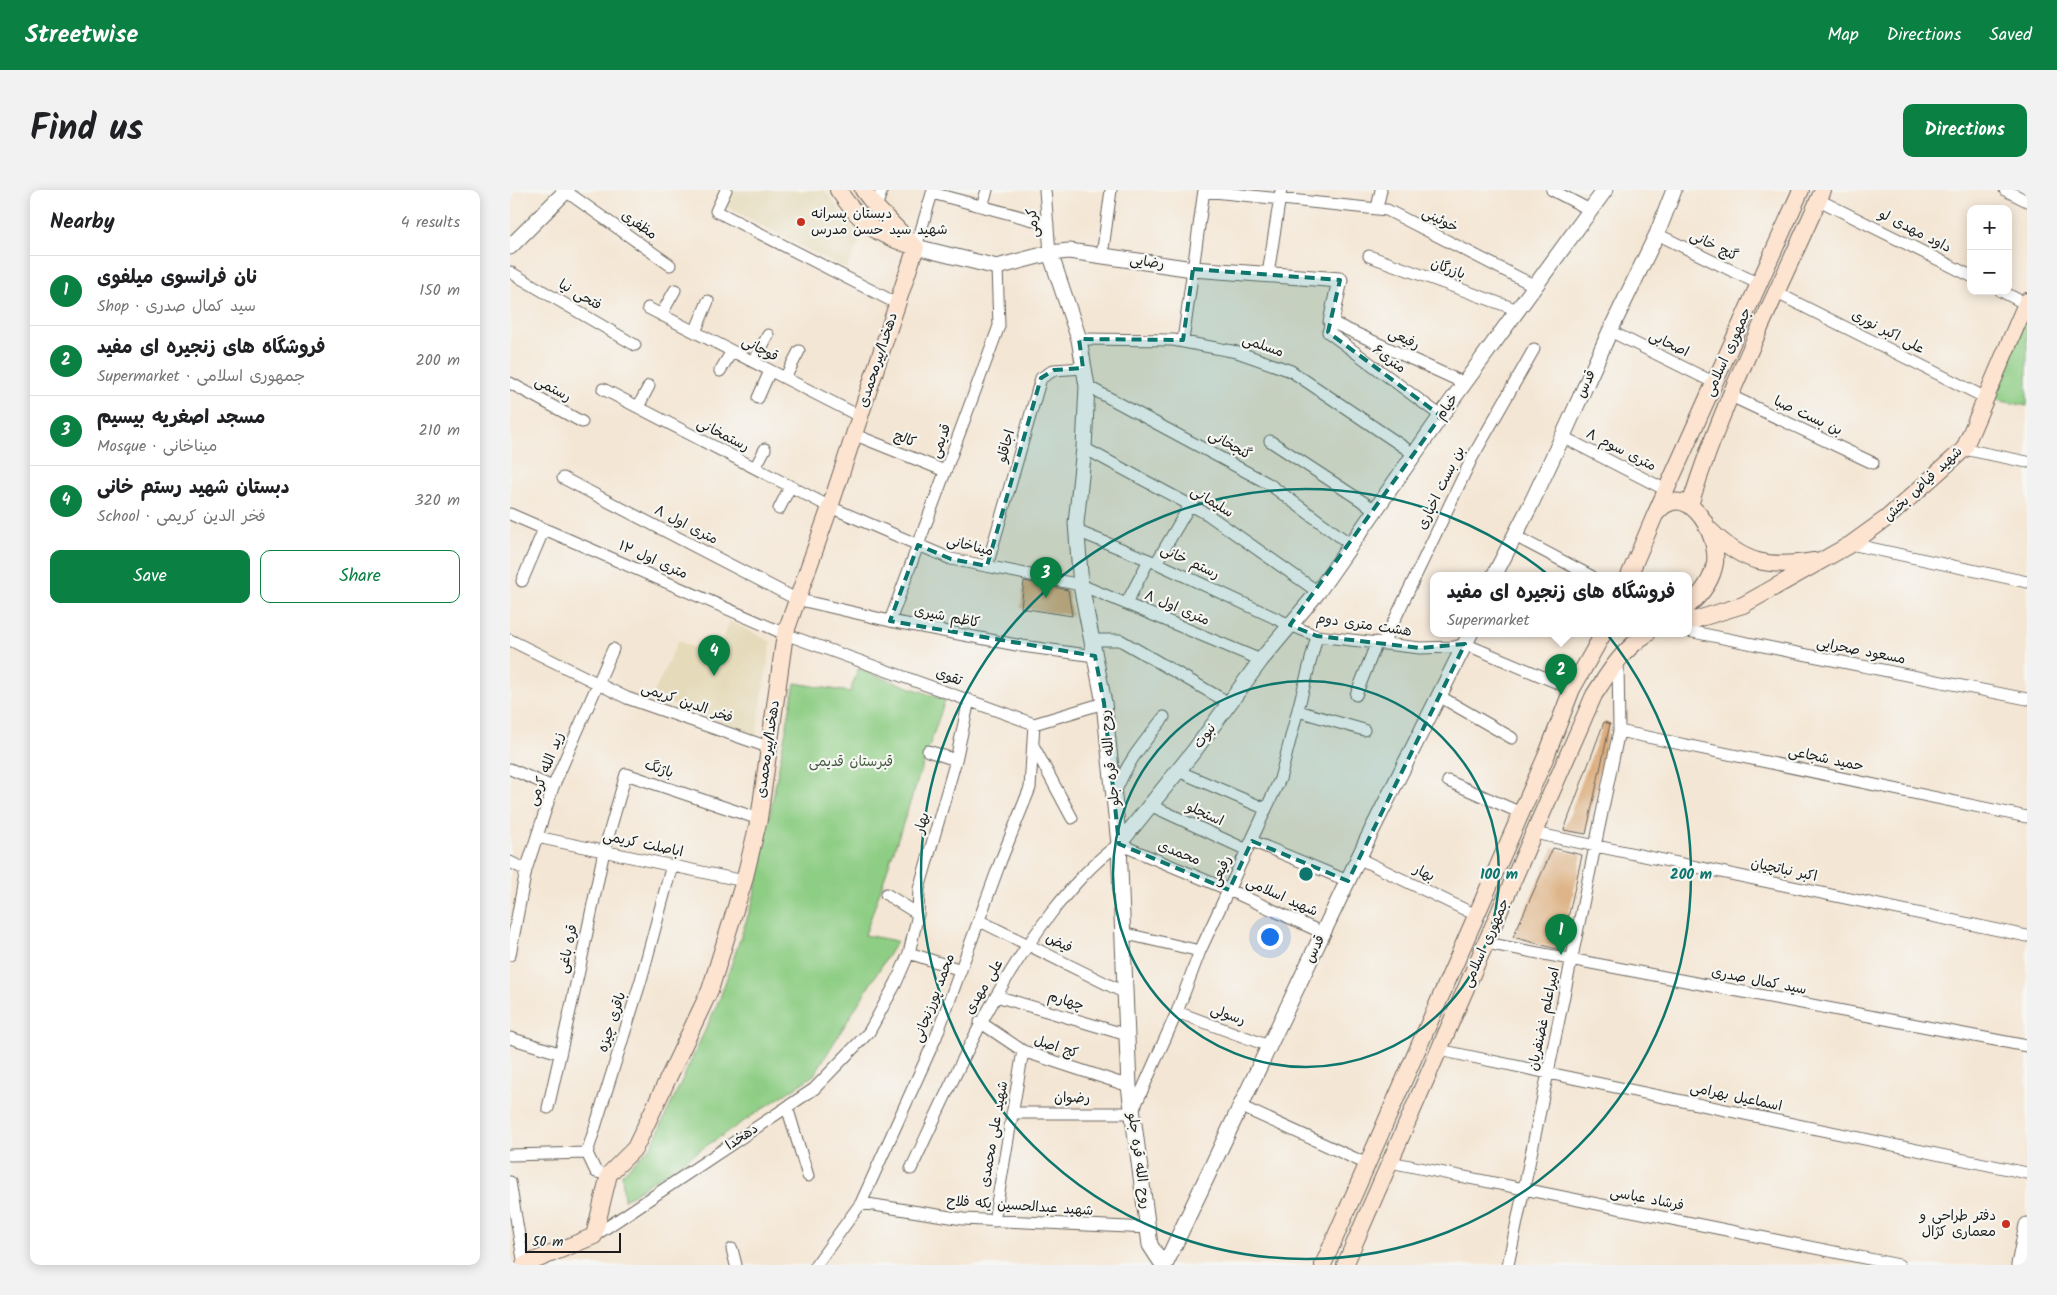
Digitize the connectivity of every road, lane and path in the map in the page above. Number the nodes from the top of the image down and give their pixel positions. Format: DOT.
graph roads {
  1 [pos="566,190"];
  2 [pos="726,190"];
  3 [pos="838,190"];
  4 [pos="863,190"];
  5 [pos="882,190"];
  6 [pos="987,190"];
  7 [pos="1045,190"];
  8 [pos="1111,190"];
  9 [pos="1204,190"];
  10 [pos="1381,190"];
  11 [pos="1552,190"];
  12 [pos="1605,190"];
  13 [pos="1674,190"];
  14 [pos="1801,190"];
  15 [pos="2005,190"];
  16 [pos="932,191"];
  17 [pos="1280,194"];
  18 [pos="1821,195"];
  19 [pos="2027,201"];
  20 [pos="982,206"];
  21 [pos="876,207"];
  22 [pos="1377,208"];
  23 [pos="1590,210"];
  24 [pos="1048,224"];
  25 [pos="1657,234"];
  26 [pos="916,247"];
  27 [pos="510,248"];
  28 [pos="1050,253"];
  29 [pos="1102,256"];
  30 [pos="1369,256"];
  31 [pos="670,265"];
  32 [pos="997,267"];
  33 [pos="1193,269"];
  34 [pos="510,272"];
  35 [pos="1268,274"];
  36 [pos="1967,274"];
  37 [pos="1759,284"];
  38 [pos="1535,286"];
  39 [pos="675,290"];
  40 [pos="1777,293"];
  41 [pos="2009,295"];
  42 [pos="708,302"];
  43 [pos="896,303"];
  44 [pos="2026,303"];
  45 [pos="648,308"];
  46 [pos="1518,310"];
  47 [pos="661,315"];
  48 [pos="1331,322"];
  49 [pos="695,332"];
  50 [pos="1610,332"];
  51 [pos="768,336"];
  52 [pos="1079,339"];
  53 [pos="1183,342"];
  54 [pos="634,345"];
  55 [pos="1534,349"];
  56 [pos="732,351"];
  57 [pos="799,351"];
  58 [pos="754,362"];
  59 [pos="1083,368"];
  60 [pos="720,371"];
  61 [pos="770,371"];
  62 [pos="786,378"];
  63 [pos="510,383"];
  64 [pos="1464,383"];
  65 [pos="1715,383"];
  66 [pos="649,386"];
  67 [pos="1086,386"];
  68 [pos="603,389"];
  69 [pos="1731,396"];
  70 [pos="758,398"];
  71 [pos="1986,398"];
  72 [pos="638,407"];
  73 [pos="860,416"];
  74 [pos="1441,416"];
  75 [pos="582,422"];
  76 [pos="854,434"];
  77 [pos="1563,437"];
  78 [pos="1270,441"];
  79 [pos="1084,448"];
  80 [pos="765,449"];
  81 [pos="1964,449"];
  82 [pos="1414,454"];
  83 [pos="2027,462"];
  84 [pos="1873,463"];
  85 [pos="754,468"];
  86 [pos="945,471"];
  87 [pos="563,478"];
  88 [pos="790,486"];
  89 [pos="1666,490"];
  90 [pos="1190,505"];
  91 [pos="1690,505"];
  92 [pos="830,507"];
  93 [pos="779,509"];
  94 [pos="1374,509"];
  95 [pos="510,514"];
  96 [pos="1655,515"];
  97 [pos="1707,527"];
  98 [pos="544,529"];
  99 [pos="1076,531"];
  100 [pos="1515,536"];
  101 [pos="1350,544"];
  102 [pos="1851,544"];
  103 [pos="918,545"];
  104 [pos="1826,560"];
  105 [pos="1153,562"];
  106 [pos="987,566"];
  107 [pos="1496,572"];
  108 [pos="1583,572"];
  109 [pos="1631,572"];
  110 [pos="522,581"];
  111 [pos="2027,582"];
  112 [pos="1081,585"];
  113 [pos="1318,592"];
  114 [pos="796,599"];
  115 [pos="1692,602"];
  116 [pos="1126,604"];
  117 [pos="890,621"];
  118 [pos="1692,621"];
  119 [pos="1290,625"];
  120 [pos="1692,632"];
  121 [pos="784,634"];
  122 [pos="1317,636"];
  123 [pos="1601,637"];
  124 [pos="1643,637"];
  125 [pos="1467,639"];
  126 [pos="510,640"];
  127 [pos="1092,640"];
  128 [pos="1380,643"];
  129 [pos="613,649"];
  130 [pos="1095,656"];
  131 [pos="1261,660"];
  132 [pos="1618,660"];
  133 [pos="597,683"];
  134 [pos="1572,689"];
  135 [pos="1356,694"];
  136 [pos="1439,696"];
  137 [pos="2027,699"];
  138 [pos="969,700"];
  139 [pos="1104,702"];
  140 [pos="1229,703"];
  141 [pos="1298,711"];
  142 [pos="1164,717"];
  143 [pos="1034,724"];
  144 [pos="1364,730"];
  145 [pos="1619,731"];
  146 [pos="1512,738"];
  147 [pos="1033,745"];
  148 [pos="768,747"];
  149 [pos="928,751"];
  150 [pos="956,760"];
  151 [pos="510,769"];
  152 [pos="1178,771"];
  153 [pos="1448,781"];
  154 [pos="553,786"];
  155 [pos="1114,796"];
  156 [pos="1150,805"];
  157 [pos="1266,810"];
  158 [pos="1521,813"];
  159 [pos="2027,817"];
  160 [pos="759,818"];
  161 [pos="1072,818"];
  162 [pos="1534,833"];
  163 [pos="537,837"];
  164 [pos="1118,844"];
  165 [pos="1249,845"];
  166 [pos="1595,846"];
  167 [pos="604,851"];
  168 [pos="1358,858"];
  169 [pos="510,862"];
  170 [pos="672,865"];
  171 [pos="526,870"];
  172 [pos="744,881"];
  173 [pos="1348,881"];
  174 [pos="1228,890"];
  175 [pos="886,894"];
  176 [pos="918,914"];
  177 [pos="1476,915"];
  178 [pos="980,920"];
  179 [pos="1122,933"];
  180 [pos="1323,933"];
  181 [pos="2027,936"];
  182 [pos="1486,943"];
  183 [pos="1027,944"];
  184 [pos="1200,951"];
  185 [pos="909,953"];
  186 [pos="510,955"];
  187 [pos="1572,960"];
  188 [pos="961,970"];
  189 [pos="1125,993"];
  190 [pos="996,996"];
  191 [pos="1176,1012"];
  192 [pos="980,1022"];
  193 [pos="1127,1035"];
  194 [pos="510,1038"];
  195 [pos="1268,1046"];
  196 [pos="2027,1046"];
  197 [pos="1439,1050"];
  198 [pos="1023,1052"];
  199 [pos="559,1053"];
  200 [pos="1548,1073"];
  201 [pos="1129,1086"];
  202 [pos="1240,1106"];
  203 [pos="786,1107"];
  204 [pos="548,1108"];
  205 [pos="1012,1113"];
  206 [pos="1132,1113"];
  207 [pos="587,1153"];
  208 [pos="510,1155"];
  209 [pos="1390,1162"];
  210 [pos="1367,1164"];
  211 [pos="911,1169"];
  212 [pos="2027,1173"];
  213 [pos="609,1174"];
  214 [pos="808,1176"];
  215 [pos="510,1185"];
  216 [pos="1524,1190"];
  217 [pos="861,1203"];
  218 [pos="994,1221"];
  219 [pos="2027,1225"];
  220 [pos="1148,1228"];
  221 [pos="594,1236"];
  222 [pos="732,1249"];
  223 [pos="524,1265"];
  224 [pos="736,1265"];
  225 [pos="816,1265"];
  226 [pos="1164,1265"];
  227 [pos="1323,1265"];
  228 [pos="1346,1265"];
  229 [pos="1508,1265"];
  230 [pos="1898,1265"];
  231 [pos="2019,1265"];
  1 -- 27 [label="street"];
  1 -- 31 [label="street, مظفری"];
  2 -- 43 [label="street"];
  3 -- 26 [label="main road"];
  4 -- 21 [label="main road"];
  5 -- 21 [label="street"];
  6 -- 20 [label="street"];
  7 -- 24 [label="street, کرمی"];
  8 -- 29 [label="street"];
  9 -- 17 [label="street, خوئینی"];
  9 -- 33 [label="street"];
  10 -- 22 [label="street"];
  11 -- 23 [label="street"];
  12 -- 23 [label="street, خیام"];
  13 -- 25 [label="street, قدس"];
  14 -- 37 [label="main road, جمهوری اسلامی"];
  15 -- 19 [label="street"];
  16 -- 20 [label="street"];
  16 -- 26 [label="street"];
  17 -- 22 [label="street, خوئینی"];
  17 -- 35 [label="street"];
  18 -- 36 [label="street, داود مهدی لو"];
  18 -- 40 [label="main road, جمهوری اسلامی"];
  20 -- 24 [label="street"];
  21 -- 26 [label="main road"];
  22 -- 38 [label="street, خوئینی"];
  23 -- 38 [label="street, خیام"];
  24 -- 28 [label="street, کرمی"];
  25 -- 37 [label="street, گنج خانی"];
  25 -- 50 [label="street, قدس"];
  26 -- 32 [label="street, رضایی"];
  26 -- 43 [label="main road, دهخدا/پیرمحمدی"];
  28 -- 29 [label="street, رضایی"];
  28 -- 32 [label="street, رضایی"];
  28 -- 52 [label="street, روح الله قره جلو"];
  29 -- 33 [label="street, رضایی"];
  30 -- 46 [label="street, بازرگان"];
  32 -- 86 [label="street, قدیمی"];
  33 -- 35 [label="street, رضایی"];
  33 -- 53 [label="street"];
  34 -- 54 [label="street, فتحی نیا"];
  35 -- 48 [label="street, رضایی"];
  37 -- 65 [label="main road, جمهوری اسلامی"];
  38 -- 46 [label="street, خیام"];
  39 -- 47 [label="street"];
  40 -- 69 [label="main road, جمهوری اسلامی"];
  40 -- 71 [label="street, علی اکبر نوری"];
  41 -- 44 [label="street"];
  42 -- 49 [label="street"];
  43 -- 73 [label="main road, دهخدا/پیرمحمدی"];
  44 -- 71 [label="main road, شهید فیاض بخش"];
  45 -- 47 [label="street, قوچانی"];
  46 -- 64 [label="street, خیام"];
  47 -- 49 [label="street, قوچانی"];
  48 -- 64 [label="street, رفیعی"];
  48 -- 74 [label="street, ۶متری"];
  49 -- 56 [label="street, قوچانی"];
  50 -- 65 [label="street, اصحابی"];
  50 -- 77 [label="street, قدس"];
  51 -- 58 [label="street"];
  52 -- 53 [label="street, مسلمی"];
  52 -- 59 [label="street, روح الله قره جلو"];
  53 -- 82 [label="street, مسلمی"];
  55 -- 128 [label="street, بن بست اخباری"];
  56 -- 58 [label="street, قوچانی"];
  56 -- 60 [label="street"];
  57 -- 62 [label="street"];
  58 -- 61 [label="street, قوچانی"];
  59 -- 67 [label="street, روح الله قره جلو"];
  59 -- 106 [label="street, اجاقلو"];
  61 -- 62 [label="street, قوچانی"];
  61 -- 70 [label="street"];
  62 -- 73 [label="street, قوچانی"];
  63 -- 75 [label="street, رستمی"];
  64 -- 74 [label="street, خیام"];
  65 -- 89 [label="main road, جمهوری اسلامی"];
  66 -- 72 [label="street"];
  67 -- 79 [label="street, روح الله قره جلو"];
  67 -- 101 [label="street, گنجخانی"];
  68 -- 72 [label="street, رستمخانی"];
  69 -- 84 [label="street, بن بست صبا"];
  69 -- 91 [label="main road, جمهوری اسلامی"];
  71 -- 81 [label="main road, شهید فیاض بخش"];
  72 -- 85 [label="street, رستمخانی"];
  73 -- 76 [label="main road, دهخدا/پیرمحمدی"];
  74 -- 82 [label="street, خیام"];
  76 -- 86 [label="street, کالج"];
  76 -- 92 [label="main road, دهخدا/پیرمحمدی"];
  77 -- 89 [label="street, ۸ متری سوم"];
  77 -- 100 [label="street, قدس"];
  78 -- 94 [label="street"];
  79 -- 90 [label="street, سلیمانی"];
  79 -- 99 [label="street, روح الله قره جلو"];
  80 -- 85 [label="street"];
  81 -- 83 [label="street"];
  81 -- 102 [label="main road, شهید فیاض بخش"];
  82 -- 94 [label="street, خیام"];
  85 -- 88 [label="street, رستمخانی"];
  86 -- 103 [label="street, قدیمی"];
  87 -- 114 [label="street, ۸ متری اول"];
  88 -- 92 [label="street, رستمخانی"];
  88 -- 93 [label="street"];
  89 -- 96 [label="main road, جمهوری اسلامی"];
  90 -- 105 [label="street"];
  90 -- 113 [label="street, سلیمانی"];
  91 -- 96 [label="main road"];
  91 -- 97 [label="main road"];
  92 -- 103 [label="street, میناخانی"];
  92 -- 114 [label="main road, دهخدا/پیرمحمدی"];
  94 -- 101 [label="street, خیام"];
  95 -- 98 [label="street, ۱۲ متری اول"];
  96 -- 109 [label="main road, جمهوری اسلامی"];
  97 -- 104 [label="main road"];
  97 -- 115 [label="main road"];
  98 -- 110 [label="street"];
  98 -- 121 [label="street, ۱۲ متری اول"];
  99 -- 105 [label="street, رستم خانی"];
  99 -- 112 [label="street, روح الله قره جلو"];
  100 -- 107 [label="street, قدس"];
  100 -- 108 [label="street"];
  101 -- 113 [label="street, خیام"];
  102 -- 104 [label="main road, شهید فیاض بخش"];
  102 -- 111 [label="street"];
  103 -- 106 [label="street, میناخانی"];
  103 -- 117 [label="street, قدیمی"];
  104 -- 118 [label="main road, شهید فیاض بخش"];
  105 -- 116 [label="street"];
  105 -- 119 [label="street, رستم خانی"];
  106 -- 112 [label="street, میناخانی"];
  112 -- 116 [label="street, ۸ متری اول"];
  112 -- 127 [label="street, روح الله قره جلو"];
  113 -- 119 [label="street, خیام"];
  114 -- 117 [label="street, کاظم شیری"];
  114 -- 121 [label="main road, دهخدا/پیرمحمدی"];
  116 -- 131 [label="street, ۸ متری اول"];
  117 -- 130 [label="street, کاظم شیری"];
  119 -- 122 [label="street, هشت متری دوم"];
  119 -- 131 [label="street, نبوت"];
  120 -- 137 [label="street, مسعود صحرایی"];
  121 -- 138 [label="street, تقوی"];
  121 -- 148 [label="main road, دهخدا/پیرمحمدی"];
  122 -- 128 [label="street, هشت متری دوم"];
  122 -- 141 [label="street, رفیعی"];
  123 -- 134 [label="main road, جمهوری اسلامی"];
  124 -- 132 [label="main road, جمهوری اسلامی"];
  125 -- 128 [label="street, هشت متری دوم"];
  125 -- 134 [label="street"];
  125 -- 136 [label="street, قدس"];
  126 -- 133 [label="street, فخر الدین کریمی"];
  127 -- 130 [label="street, روح الله قره جلو"];
  127 -- 140 [label="street"];
  128 -- 135 [label="street, بن بست اخباری"];
  129 -- 133 [label="street, زید الله کرمی"];
  130 -- 139 [label="street, روح الله قره جلو"];
  131 -- 140 [label="street, نبوت"];
  132 -- 145 [label="street, امیراعلم غضنفریان"];
  132 -- 162 [label="main road, جمهوری اسلامی"];
  133 -- 148 [label="street, فخر الدین کریمی"];
  133 -- 154 [label="street, زید الله کرمی"];
  134 -- 158 [label="main road, جمهوری اسلامی"];
  136 -- 146 [label="street"];
  136 -- 168 [label="street, قدس"];
  138 -- 143 [label="street, تقوی"];
  138 -- 150 [label="street, بهار"];
  139 -- 143 [label="street"];
  139 -- 155 [label="street, روح الله قره جلو"];
  140 -- 152 [label="street, نبوت"];
  141 -- 144 [label="street"];
  141 -- 157 [label="street, رفیعی"];
  142 -- 155 [label="street"];
  143 -- 147 [label="street, محمد پورزنجانی"];
  145 -- 159 [label="street, حمید شجاعی"];
  145 -- 166 [label="street, امیراعلم غضنفریان"];
  147 -- 161 [label="street"];
  147 -- 178 [label="street, محمد پورزنجانی"];
  148 -- 160 [label="main road, دهخدا/پیرمحمدی"];
  149 -- 150 [label="street"];
  150 -- 176 [label="street, بهار"];
  151 -- 154 [label="street"];
  152 -- 156 [label="street, نبوت"];
  152 -- 157 [label="street"];
  153 -- 158 [label="street"];
  154 -- 163 [label="street, زید الله کرمی"];
  155 -- 164 [label="street, روح الله قره جلو"];
  156 -- 164 [label="street, نبوت"];
  156 -- 165 [label="street, استجلو"];
  157 -- 165 [label="street, رفیعی"];
  158 -- 177 [label="main road, جمهوری اسلامی"];
  160 -- 167 [label="street, باژنگ"];
  160 -- 172 [label="main road, دهخدا/پیرمحمدی"];
  162 -- 166 [label="street, اکبر نباتچیان"];
  162 -- 182 [label="main road, جمهوری اسلامی"];
  163 -- 167 [label="street, اباصلت کریمی"];
  163 -- 171 [label="street, زید الله کرمی"];
  164 -- 174 [label="street, محمدی"];
  164 -- 179 [label="street, روح الله قره جلو"];
  164 -- 183 [label="street, علی مهدی"];
  165 -- 173 [label="street, استجلو"];
  165 -- 174 [label="street, رفیعی"];
  166 -- 181 [label="street, اکبر نباتچیان"];
  166 -- 187 [label="street, امیراعلم غضنفریان"];
  167 -- 170 [label="street, اباصلت کریمی"];
  167 -- 199 [label="street, قره باغی"];
  168 -- 173 [label="street, قدس"];
  168 -- 177 [label="street, بهار"];
  169 -- 171 [label="street"];
  170 -- 172 [label="street, اباصلت کریمی"];
  170 -- 207 [label="street, باقری چیزه"];
  171 -- 186 [label="street, زید الله کرمی"];
  172 -- 213 [label="main road, دهخدا/پیرمحمدی"];
  173 -- 180 [label="street, قدس"];
  174 -- 180 [label="street, شهید اسلامی"];
  174 -- 184 [label="street, رفیعی"];
  175 -- 176 [label="street"];
  176 -- 185 [label="street, بهار"];
  177 -- 210 [label="main road, جمهوری اسلامی"];
  178 -- 183 [label="street, فیض"];
  178 -- 188 [label="street, محمد پورزنجانی"];
  179 -- 184 [label="street"];
  179 -- 189 [label="street, روح الله قره جلو"];
  180 -- 195 [label="street, قدس"];
  182 -- 187 [label="street, سید کمال صدری"];
  182 -- 197 [label="main road, جمهوری اسلامی"];
  183 -- 189 [label="street, فیض"];
  183 -- 190 [label="street, علی مهدی"];
  184 -- 191 [label="street, رفیعی"];
  185 -- 188 [label="street"];
  185 -- 203 [label="street, دهخدا"];
  187 -- 196 [label="street, سید کمال صدری"];
  187 -- 200 [label="street, امیراعلم غضنفریان"];
  188 -- 217 [label="street, محمد پورزنجانی"];
  189 -- 193 [label="street, روح الله قره جلو"];
  190 -- 192 [label="street, علی مهدی"];
  190 -- 193 [label="street, چهارم"];
  191 -- 195 [label="street, رسولی"];
  191 -- 206 [label="street, رفیعی"];
  192 -- 198 [label="street, کج اصل"];
  192 -- 211 [label="street, علی مهدی"];
  193 -- 201 [label="street, روح الله قره جلو"];
  194 -- 199 [label="street"];
  195 -- 202 [label="street, قدس"];
  197 -- 200 [label="street, اسماعیل بهرامی"];
  197 -- 209 [label="main road, جمهوری اسلامی"];
  198 -- 201 [label="street, کج اصل"];
  198 -- 205 [label="street, شهید علی محمدی"];
  199 -- 204 [label="street, قره باغی"];
  200 -- 212 [label="street, اسماعیل بهرامی"];
  200 -- 216 [label="street, امیراعلم غضنفریان"];
  201 -- 206 [label="street, روح الله قره جلو"];
  202 -- 210 [label="street"];
  202 -- 226 [label="street, قدس"];
  203 -- 214 [label="street"];
  203 -- 221 [label="street, دهخدا"];
  205 -- 206 [label="street, رضوان"];
  205 -- 218 [label="street, شهید علی محمدی"];
  206 -- 220 [label="street, روح الله قره جلو"];
  207 -- 208 [label="street"];
  207 -- 213 [label="street"];
  209 -- 216 [label="street, فرشاد عباسی"];
  209 -- 228 [label="main road, جمهوری اسلامی"];
  210 -- 227 [label="main road, جمهوری اسلامی"];
  213 -- 221 [label="main road"];
  215 -- 223 [label="street"];
  216 -- 229 [label="street, امیراعلم غضنفریان"];
  216 -- 230 [label="street, فرشاد عباسی"];
  217 -- 218 [label="street, شهید عبدالحسین یکه فلاح"];
  217 -- 225 [label="street, محمد پورزنجانی"];
  218 -- 220 [label="street, شهید عبدالحسین یکه فلاح"];
  219 -- 231 [label="street"];
  220 -- 226 [label="street, روح الله قره جلو"];
  221 -- 223 [label="main road, دهخدا"];
  222 -- 224 [label="street"];
}
